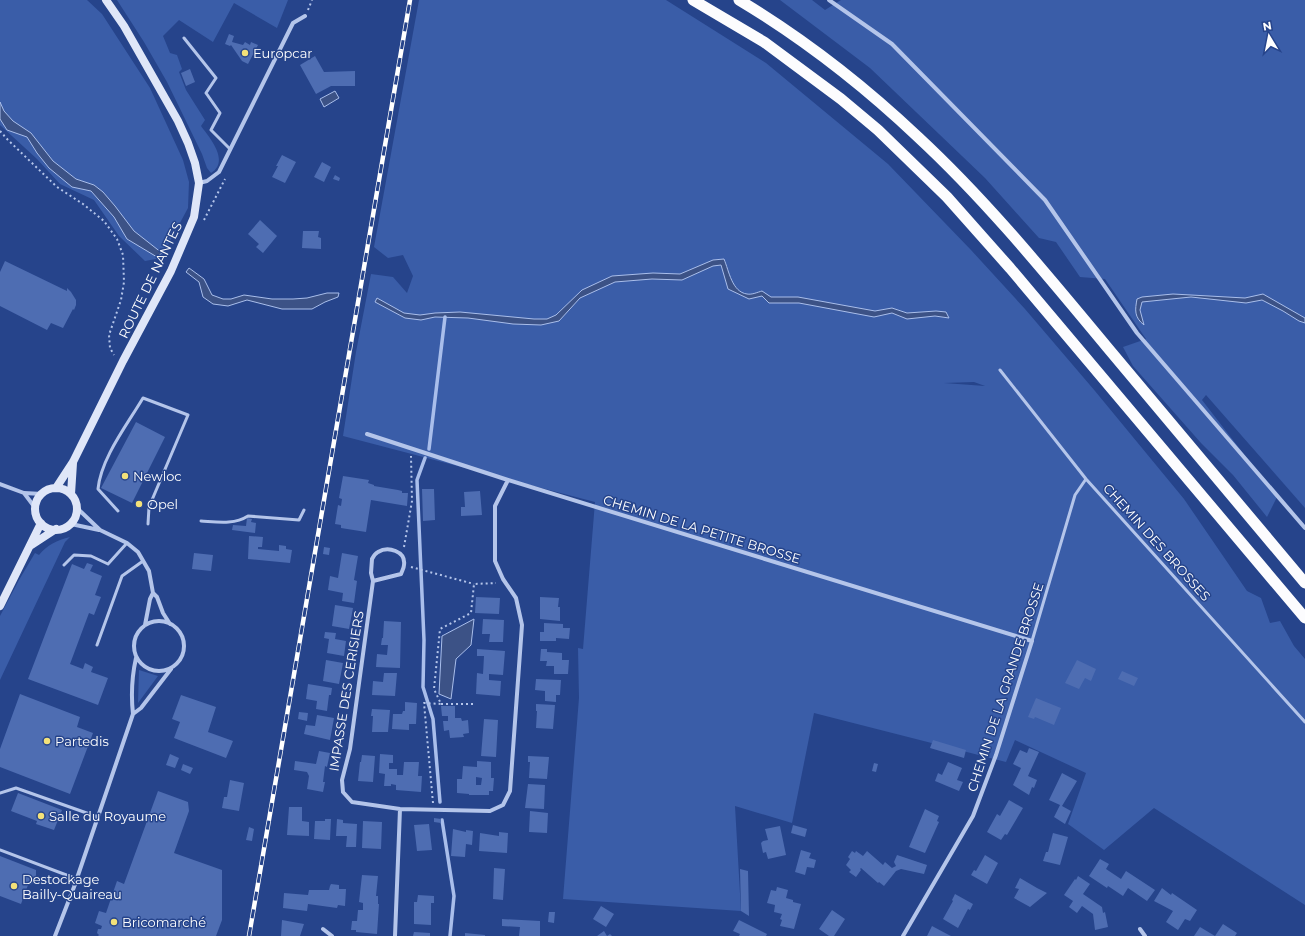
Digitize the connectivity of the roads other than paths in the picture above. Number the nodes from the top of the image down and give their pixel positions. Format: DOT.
graph roads {
  1 [pos="106,0"];
  2 [pos="693,0"];
  3 [pos="739,0"];
  4 [pos="829,0"];
  5 [pos="305,16"];
  6 [pos="184,38"];
  7 [pos="230,149"];
  8 [pos="199,183"];
  9 [pos="1000,370"];
  10 [pos="367,434"];
  11 [pos="73,462"];
  12 [pos="1086,479"];
  13 [pos="508,480"];
  14 [pos="0,484"];
  15 [pos="56,488"];
  16 [pos="24,493"];
  17 [pos="42,494"];
  18 [pos="71,494"];
  19 [pos="77,508"];
  20 [pos="36,509"];
  21 [pos="304,510"];
  22 [pos="118,511"];
  23 [pos="201,521"];
  24 [pos="41,523"];
  25 [pos="71,524"];
  26 [pos="148,524"];
  27 [pos="1305,528"];
  28 [pos="56,529"];
  29 [pos="100,530"];
  30 [pos="127,543"];
  31 [pos="30,546"];
  32 [pos="143,560"];
  33 [pos="64,564"];
  34 [pos="373,581"];
  35 [pos="1305,583"];
  36 [pos="153,593"];
  37 [pos="0,606"];
  38 [pos="1305,618"];
  39 [pos="170,624"];
  40 [pos="145,625"];
  41 [pos="1032,641"];
  42 [pos="97,645"];
  43 [pos="136,658"];
  44 [pos="171,669"];
  45 [pos="134,714"];
  46 [pos="1305,722"];
  47 [pos="0,793"];
  48 [pos="400,808"];
  49 [pos="98,817"];
  50 [pos="0,850"];
  51 [pos="77,879"];
  52 [pos="323,929"];
  53 [pos="1140,929"];
  54 [pos="55,936"];
  55 [pos="332,936"];
  56 [pos="395,936"];
  57 [pos="903,936"];
  58 [pos="1145,936"];
  1 -- 8 [label="main road, ROUTE DE NANTES"];
  2 -- 38 [label="highway"];
  3 -- 35 [label="highway"];
  4 -- 27 [label="street"];
  5 -- 7 [label="street"];
  6 -- 7 [label="lane"];
  7 -- 8 [label="street"];
  8 -- 11 [label="main road, ROUTE DE NANTES"];
  9 -- 12 [label="lane, CHEMIN DES BROSSES"];
  10 -- 13 [label="street, CHEMIN DE LA PETITE BROSSE"];
  11 -- 15 [label="main road, ROUTE DE NANTES"];
  11 -- 18 [label="main road, ROUTE DE NANTES"];
  12 -- 41 [label="lane, CHEMIN DE LA GRANDE BROSSE"];
  12 -- 46 [label="lane, CHEMIN DES BROSSES"];
  13 -- 41 [label="street, CHEMIN DE LA PETITE BROSSE"];
  13 -- 48 [label="street"];
  14 -- 16 [label="street"];
  15 -- 17 [label="main road"];
  15 -- 18 [label="main road"];
  16 -- 17 [label="street"];
  16 -- 20 [label="street"];
  17 -- 20 [label="main road"];
  18 -- 19 [label="main road"];
  19 -- 25 [label="main road"];
  19 -- 29 [label="street"];
  20 -- 24 [label="main road"];
  21 -- 23 [label="lane"];
  22 -- 26 [label="lane"];
  24 -- 28 [label="main road"];
  24 -- 31 [label="main road"];
  25 -- 28 [label="main road"];
  25 -- 29 [label="street"];
  28 -- 31 [label="main road"];
  29 -- 30 [label="street"];
  30 -- 32 [label="street"];
  30 -- 33 [label="lane"];
  31 -- 37 [label="main road"];
  32 -- 36 [label="street"];
  32 -- 42 [label="lane"];
  34 -- 34 [label="street, IMPASSE DES CERISIERS"];
  34 -- 48 [label="street, IMPASSE DES CERISIERS"];
  36 -- 39 [label="street"];
  36 -- 40 [label="street"];
  39 -- 40 [label="street"];
  39 -- 44 [label="street"];
  40 -- 43 [label="street"];
  41 -- 57 [label="street, CHEMIN DE LA GRANDE BROSSE"];
  43 -- 44 [label="street"];
  43 -- 45 [label="street"];
  44 -- 45 [label="street"];
  45 -- 49 [label="street"];
  47 -- 49 [label="lane"];
  48 -- 56 [label="street"];
  49 -- 51 [label="street"];
  50 -- 51 [label="lane"];
  51 -- 54 [label="street"];
  52 -- 55 [label="street"];
  53 -- 58 [label="street"];
}
